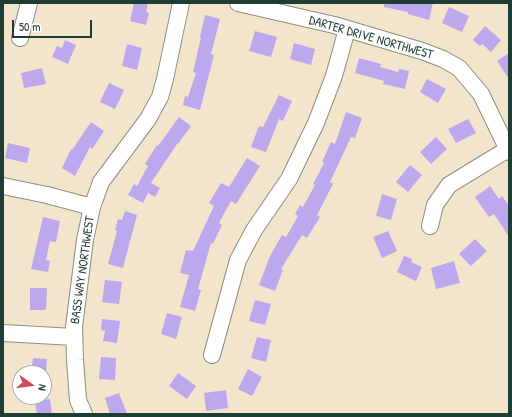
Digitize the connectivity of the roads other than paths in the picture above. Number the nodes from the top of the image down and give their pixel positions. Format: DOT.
graph roads {
  1 [pos="29,3"];
  2 [pos="182,3"];
  3 [pos="238,3"];
  4 [pos="347,29"];
  5 [pos="20,38"];
  6 [pos="508,151"];
  7 [pos="3,186"];
  8 [pos="92,207"];
  9 [pos="430,226"];
  10 [pos="3,333"];
  11 [pos="74,337"];
  12 [pos="212,355"];
  13 [pos="84,414"];
  1 -- 5 [label="street"];
  2 -- 8 [label="street, BASS WAY NORTHWEST"];
  3 -- 4 [label="street, DARTER DRIVE NORTHWEST"];
  4 -- 6 [label="street, DARTER DRIVE NORTHWEST"];
  4 -- 12 [label="street"];
  6 -- 9 [label="street"];
  7 -- 8 [label="street"];
  8 -- 11 [label="street, BASS WAY NORTHWEST"];
  10 -- 11 [label="street"];
  11 -- 13 [label="street, BASS WAY NORTHWEST"];
}
